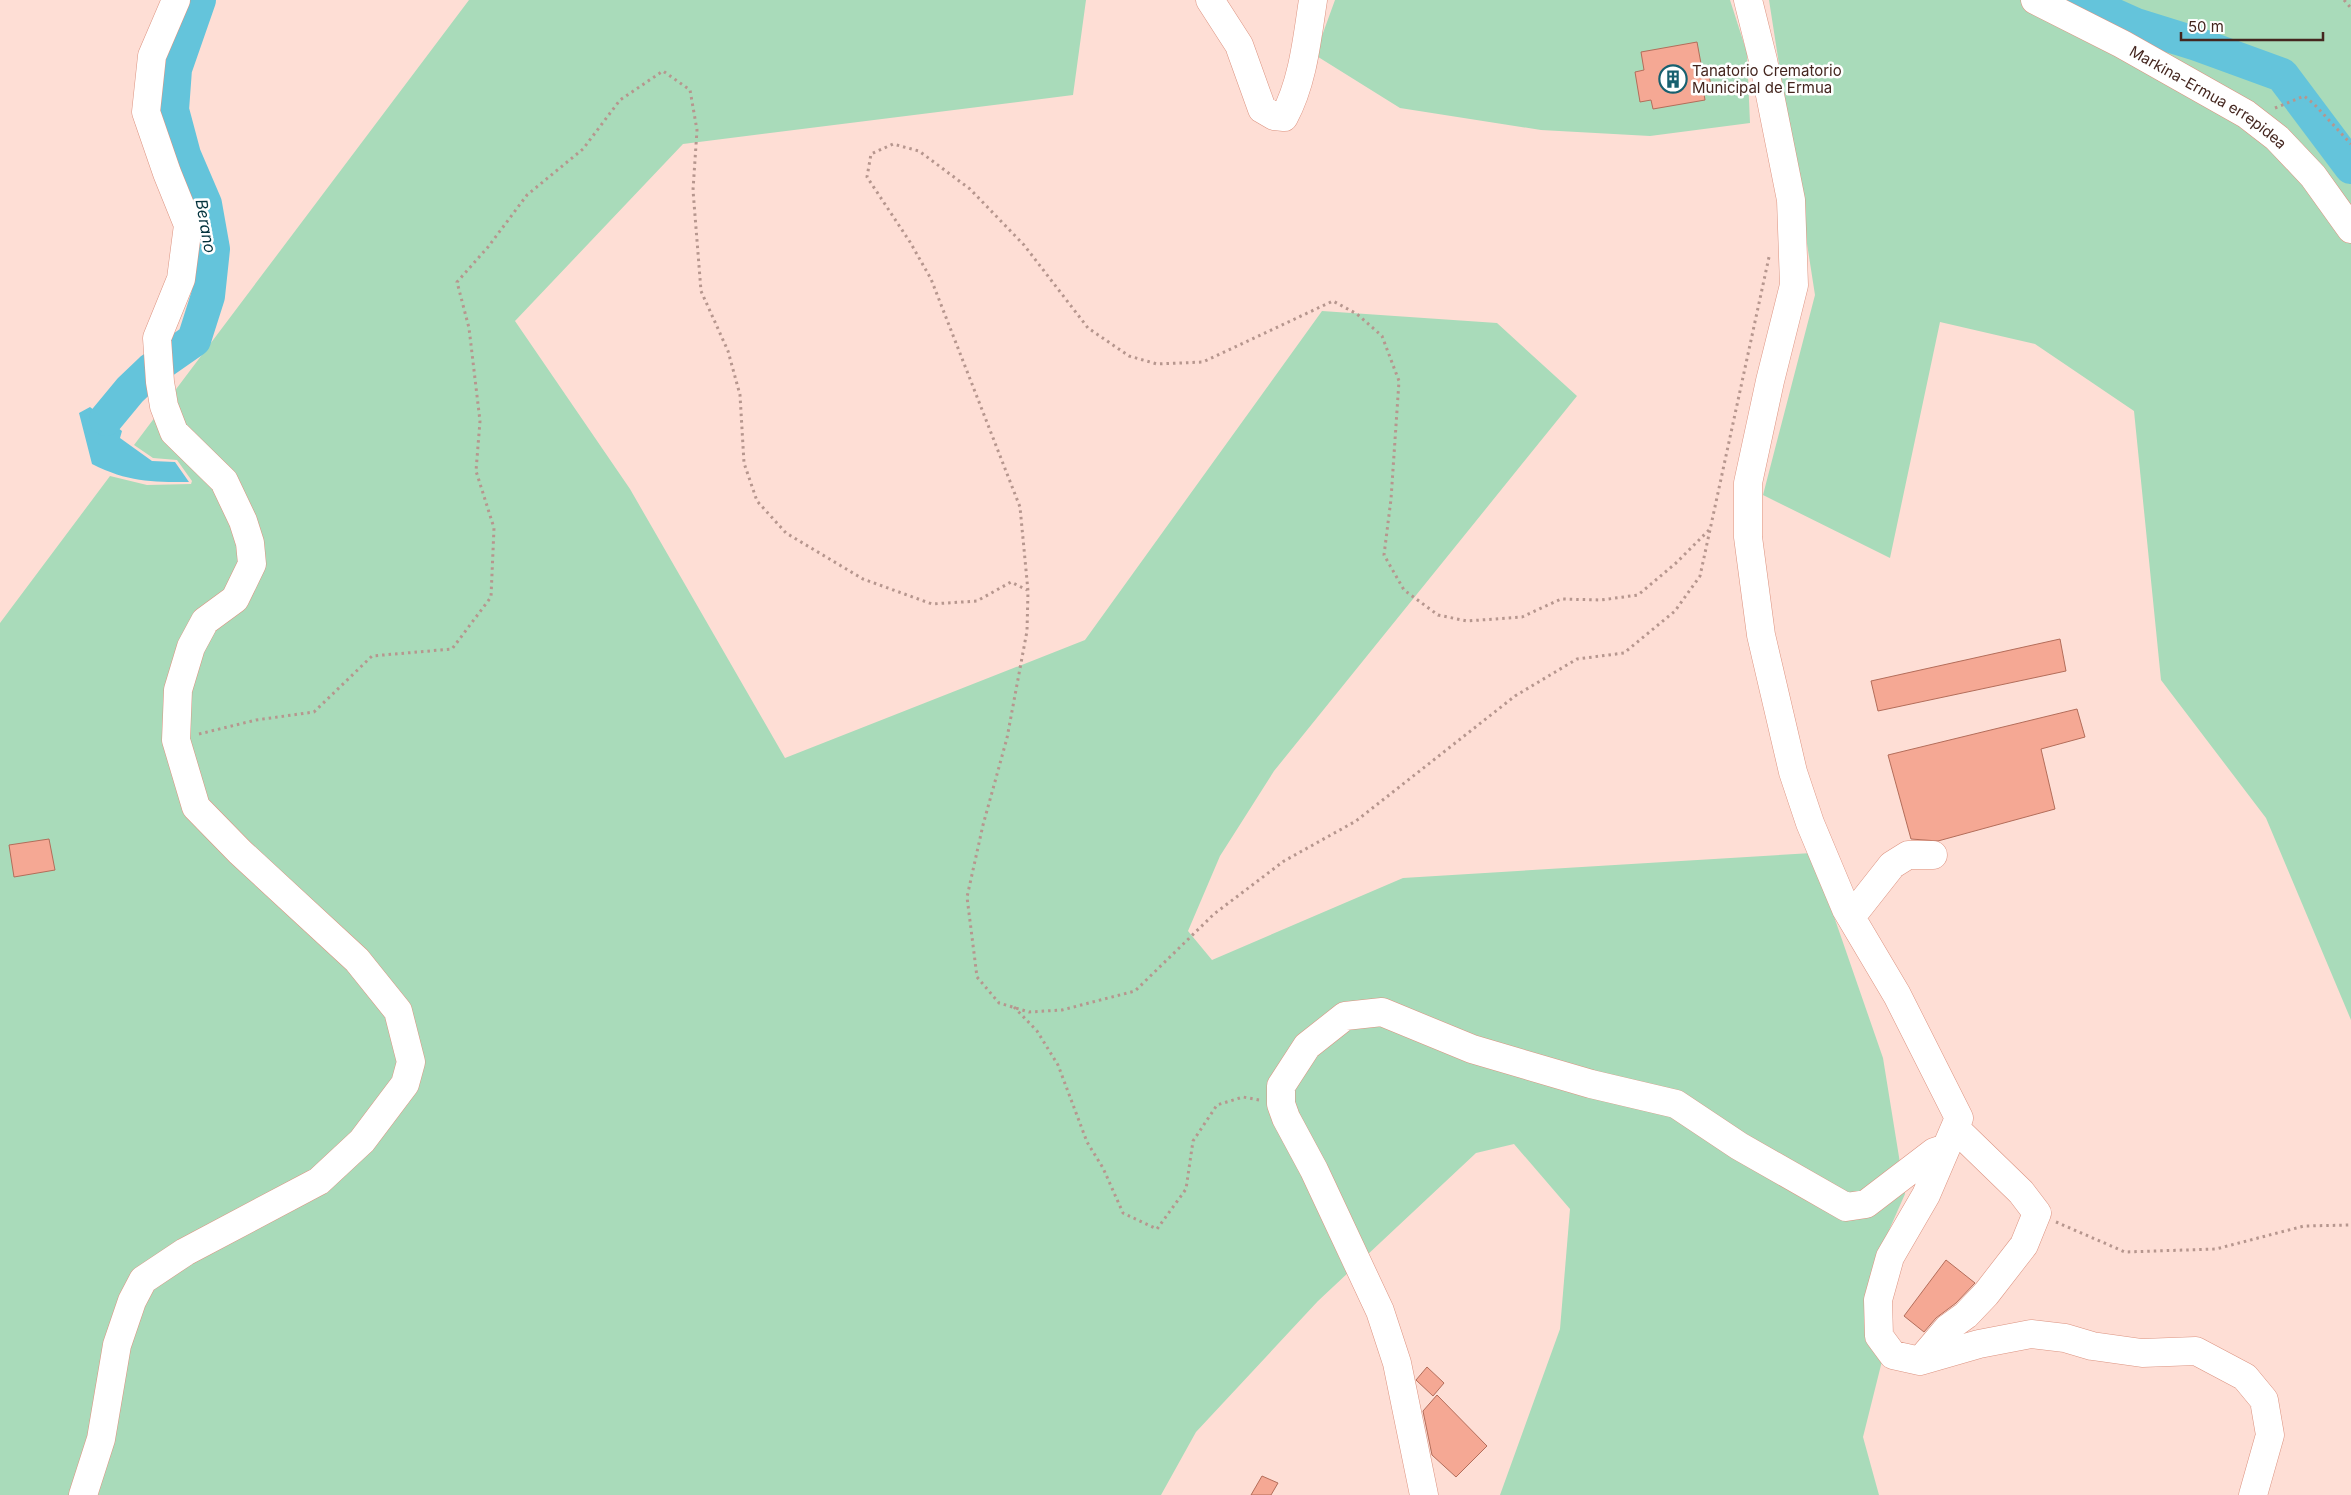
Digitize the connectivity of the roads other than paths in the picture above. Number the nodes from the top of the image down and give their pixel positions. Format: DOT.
graph roads {
  1 [pos="176,0"];
  2 [pos="1210,0"];
  3 [pos="1313,0"];
  4 [pos="1748,0"];
  5 [pos="2035,0"];
  6 [pos="2351,229"];
  7 [pos="1932,855"];
  8 [pos="1850,917"];
  9 [pos="1951,1138"];
  10 [pos="1920,1361"];
  11 [pos="83,1495"];
  12 [pos="1424,1495"];
  13 [pos="2253,1495"];
  1 -- 11 [label="street"];
  2 -- 3 [label="street"];
  4 -- 8 [label="street"];
  5 -- 6 [label="street, Markina-Ermua errepidea"];
  7 -- 8 [label="street"];
  8 -- 9 [label="street"];
  9 -- 10 [label="street"];
  9 -- 10 [label="street"];
  9 -- 12 [label="street"];
  10 -- 13 [label="street"];
}
